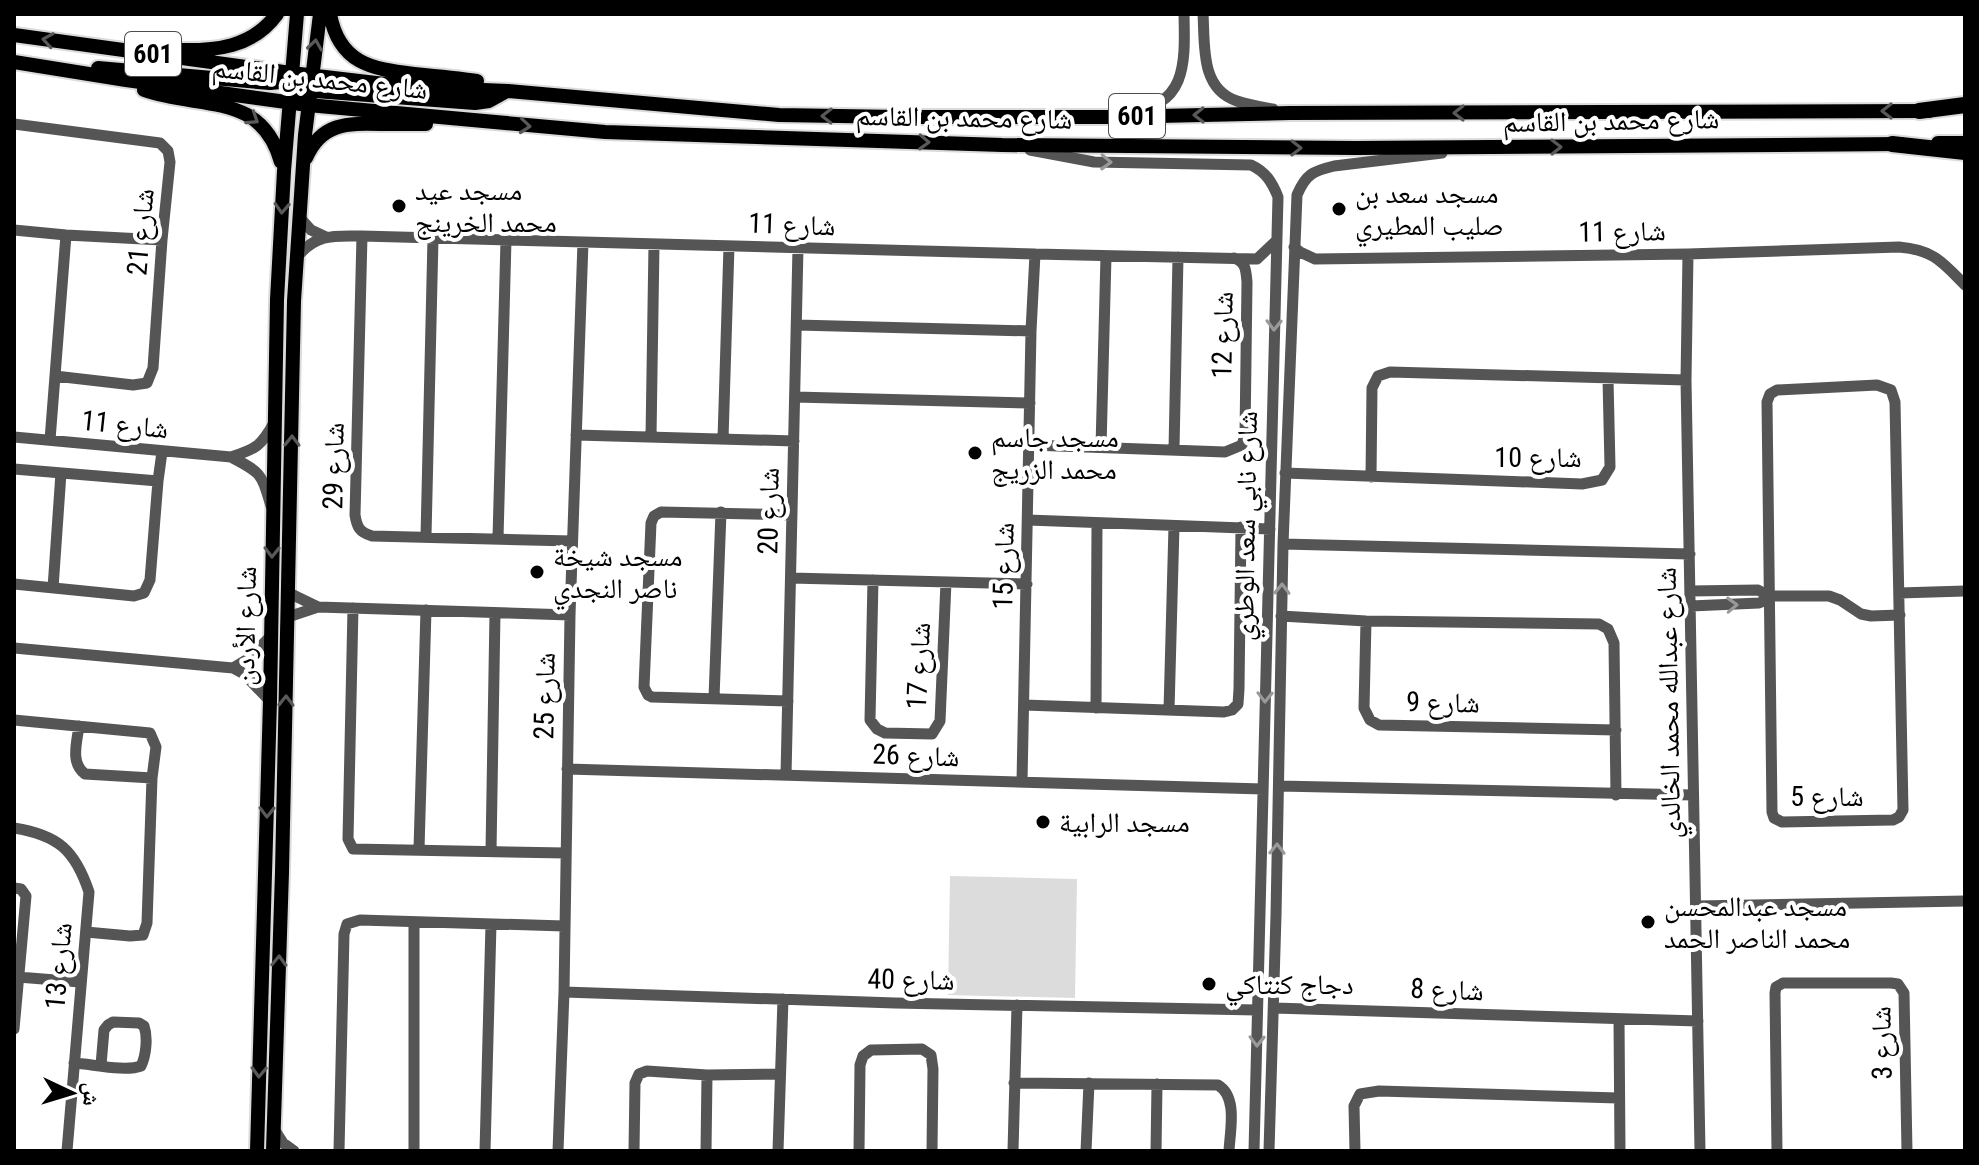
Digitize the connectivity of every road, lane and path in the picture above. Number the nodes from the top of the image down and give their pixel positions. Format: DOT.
graph roads {
  1 [pos="277,14"];
  2 [pos="297,14"];
  3 [pos="320,14"];
  4 [pos="330,14"];
  5 [pos="1184,14"];
  6 [pos="1203,14"];
  7 [pos="14,35"];
  8 [pos="83,45"];
  9 [pos="1206,48"];
  10 [pos="1185,52"];
  11 [pos="14,62"];
  12 [pos="77,71"];
  13 [pos="311,75"];
  14 [pos="291,78"];
  15 [pos="126,80"];
  16 [pos="508,91"];
  17 [pos="309,98"];
  18 [pos="289,103"];
  19 [pos="1965,108"];
  20 [pos="1919,111"];
  21 [pos="1290,113"];
  22 [pos="779,115"];
  23 [pos="899,117"];
  24 [pos="490,123"];
  25 [pos="14,124"];
  26 [pos="605,132"];
  27 [pos="1965,143"];
  28 [pos="1892,144"];
  29 [pos="1002,145"];
  30 [pos="1477,148"];
  31 [pos="1965,152"];
  32 [pos="303,166"];
  33 [pos="284,171"];
  34 [pos="300,218"];
  35 [pos="14,230"];
  36 [pos="1294,231"];
  37 [pos="66,235"];
  38 [pos="1276,235"];
  39 [pos="362,236"];
  40 [pos="326,237"];
  41 [pos="433,238"];
  42 [pos="162,240"];
  43 [pos="506,240"];
  44 [pos="583,242"];
  45 [pos="654,244"];
  46 [pos="729,246"];
  47 [pos="1294,247"];
  48 [pos="798,248"];
  49 [pos="1035,254"];
  50 [pos="1688,254"];
  51 [pos="298,256"];
  52 [pos="1106,256"];
  53 [pos="1178,257"];
  54 [pos="1233,258"];
  55 [pos="1257,259"];
  56 [pos="1315,259"];
  57 [pos="1293,275"];
  58 [pos="1275,285"];
  59 [pos="1965,285"];
  60 [pos="1292,291"];
  61 [pos="277,300"];
  62 [pos="294,301"];
  63 [pos="797,325"];
  64 [pos="1031,331"];
  65 [pos="276,333"];
  66 [pos="293,334"];
  67 [pos="55,376"];
  68 [pos="1608,379"];
  69 [pos="1686,380"];
  70 [pos="795,397"];
  71 [pos="1030,403"];
  72 [pos="274,422"];
  73 [pos="576,435"];
  74 [pos="14,437"];
  75 [pos="651,437"];
  76 [pos="723,439"];
  77 [pos="50,440"];
  78 [pos="794,441"];
  79 [pos="1030,445"];
  80 [pos="1101,447"];
  81 [pos="1174,449"];
  82 [pos="162,452"];
  83 [pos="231,457"];
  84 [pos="14,469"];
  85 [pos="61,473"];
  86 [pos="1285,473"];
  87 [pos="1371,477"];
  88 [pos="158,481"];
  89 [pos="273,511"];
  90 [pos="721,512"];
  91 [pos="792,515"];
  92 [pos="1028,520"];
  93 [pos="1097,523"];
  94 [pos="1174,526"];
  95 [pos="1241,527"];
  96 [pos="1270,529"];
  97 [pos="426,536"];
  98 [pos="498,538"];
  99 [pos="572,541"];
  100 [pos="1283,544"];
  101 [pos="1690,554"];
  102 [pos="791,578"];
  103 [pos="873,580"];
  104 [pos="946,582"];
  105 [pos="14,584"];
  106 [pos="1027,584"];
  107 [pos="53,588"];
  108 [pos="1690,591"];
  109 [pos="1965,591"];
  110 [pos="289,593"];
  111 [pos="1899,593"];
  112 [pos="1769,596"];
  113 [pos="1691,606"];
  114 [pos="318,607"];
  115 [pos="353,608"];
  116 [pos="426,610"];
  117 [pos="495,613"];
  118 [pos="570,615"];
  119 [pos="1900,615"];
  120 [pos="1281,616"];
  121 [pos="288,617"];
  122 [pos="1366,621"];
  123 [pos="271,636"];
  124 [pos="14,648"];
  125 [pos="233,668"];
  126 [pos="714,698"];
  127 [pos="270,701"];
  128 [pos="788,701"];
  129 [pos="1024,705"];
  130 [pos="1096,708"];
  131 [pos="1169,710"];
  132 [pos="14,720"];
  133 [pos="79,726"];
  134 [pos="1616,730"];
  135 [pos="567,769"];
  136 [pos="786,775"];
  137 [pos="152,778"];
  138 [pos="1022,782"];
  139 [pos="1279,786"];
  140 [pos="1263,789"];
  141 [pos="1616,795"];
  142 [pos="1693,795"];
  143 [pos="14,828"];
  144 [pos="419,849"];
  145 [pos="491,851"];
  146 [pos="566,853"];
  147 [pos="266,869"];
  148 [pos="282,872"];
  149 [pos="1277,878"];
  150 [pos="1262,880"];
  151 [pos="14,888"];
  152 [pos="1965,901"];
  153 [pos="264,904"];
  154 [pos="281,905"];
  155 [pos="1697,906"];
  156 [pos="1261,912"];
  157 [pos="1276,915"];
  158 [pos="414,922"];
  159 [pos="491,924"];
  160 [pos="564,926"];
  161 [pos="18,932"];
  162 [pos="86,932"];
  163 [pos="18,977"];
  164 [pos="80,982"];
  165 [pos="564,992"];
  166 [pos="783,999"];
  167 [pos="1017,1005"];
  168 [pos="1274,1008"];
  169 [pos="1257,1010"];
  170 [pos="1619,1019"];
  171 [pos="1698,1021"];
  172 [pos="14,1025"];
  173 [pos="74,1063"];
  174 [pos="101,1065"];
  175 [pos="779,1074"];
  176 [pos="707,1075"];
  177 [pos="1014,1083"];
  178 [pos="1089,1083"];
  179 [pos="1157,1084"];
  180 [pos="1618,1098"];
  181 [pos="274,1129"];
  182 [pos="67,1151"];
  183 [pos="257,1151"];
  184 [pos="273,1151"];
  185 [pos="294,1151"];
  186 [pos="339,1151"];
  187 [pos="414,1151"];
  188 [pos="485,1151"];
  189 [pos="558,1151"];
  190 [pos="634,1151"];
  191 [pos="706,1151"];
  192 [pos="778,1151"];
  193 [pos="859,1151"];
  194 [pos="932,1151"];
  195 [pos="1013,1151"];
  196 [pos="1086,1151"];
  197 [pos="1156,1151"];
  198 [pos="1229,1151"];
  199 [pos="1254,1151"];
  200 [pos="1269,1151"];
  201 [pos="1355,1151"];
  202 [pos="1620,1151"];
  203 [pos="1700,1151"];
  204 [pos="1777,1151"];
  205 [pos="1907,1151"];
  1 -- 8 [label="main road"];
  2 -- 14 [label="main road, شارع الأردن"];
  13 -- 3 [label="main road, شارع الأردن, one-way"];
  4 -- 16 [label="main road"];
  5 -- 10 [label="street"];
  6 -- 9 [label="street"];
  8 -- 7 [label="main road, شارع محمد بن القاسم / 601, one-way"];
  8 -- 14 [label="main road, شارع محمد بن القاسم / 601"];
  9 -- 10 [label="street"];
  9 -- 21 [label="street"];
  10 -- 23 [label="street"];
  11 -- 12 [label="main road, شارع محمد بن القاسم / 601"];
  12 -- 14 [label="main road"];
  12 -- 15 [label="main road, شارع محمد بن القاسم / 601"];
  13 -- 14 [label="main road, شارع محمد بن القاسم / 601"];
  13 -- 16 [label="main road, شارع محمد بن القاسم / 601"];
  13 -- 17 [label="main road, شارع الأردن"];
  14 -- 18 [label="main road, شارع الأردن"];
  15 -- 18 [label="main road, شارع محمد بن القاسم / 601"];
  15 -- 33 [label="main road, one-way"];
  16 -- 17 [label="main road"];
  16 -- 22 [label="main road, شارع محمد بن القاسم / 601"];
  17 -- 18 [label="main road, شارع محمد بن القاسم / 601"];
  17 -- 24 [label="main road, شارع محمد بن القاسم / 601"];
  17 -- 32 [label="main road, شارع الأردن"];
  18 -- 33 [label="main road, شارع الأردن"];
  19 -- 20 [label="highway"];
  20 -- 21 [label="main road, شارع محمد بن القاسم / 601, one-way"];
  21 -- 23 [label="main road, شارع محمد بن القاسم / 601, one-way"];
  23 -- 22 [label="main road, شارع محمد بن القاسم / 601, one-way"];
  22 -- 26 [label="main road"];
  24 -- 26 [label="main road, شارع محمد بن القاسم / 601, one-way"];
  24 -- 32 [label="main road"];
  25 -- 42 [label="street, شارع 21"];
  26 -- 29 [label="main road, شارع محمد بن القاسم / 601, one-way"];
  27 -- 28 [label="main road, شارع محمد بن القاسم / 601"];
  30 -- 28 [label="main road, شارع محمد بن القاسم / 601, one-way"];
  28 -- 31 [label="highway"];
  29 -- 30 [label="main road, شارع محمد بن القاسم / 601, one-way"];
  29 -- 38 [label="street, شارع نابي سعد الوطري, one-way"];
  30 -- 36 [label="street, شارع نابي سعد الوطري"];
  32 -- 34 [label="main road, شارع الأردن"];
  33 -- 61 [label="main road, شارع الأردن, one-way"];
  34 -- 40 [label="street"];
  34 -- 51 [label="main road, شارع الأردن"];
  35 -- 37 [label="street"];
  36 -- 38 [label="street"];
  36 -- 47 [label="street, شارع نابي سعد الوطري"];
  37 -- 42 [label="street"];
  37 -- 67 [label="street"];
  38 -- 55 [label="street"];
  38 -- 58 [label="street, شارع نابي سعد الوطري"];
  39 -- 40 [label="street, شارع 11"];
  39 -- 41 [label="street, شارع 11"];
  39 -- 97 [label="street, شارع 29"];
  40 -- 51 [label="street"];
  41 -- 43 [label="street, شارع 11"];
  41 -- 97 [label="street"];
  42 -- 67 [label="street, شارع 21"];
  43 -- 44 [label="street, شارع 11"];
  43 -- 98 [label="street"];
  44 -- 45 [label="street, شارع 11"];
  44 -- 73 [label="street, شارع 25"];
  45 -- 46 [label="street, شارع 11"];
  45 -- 75 [label="street"];
  46 -- 48 [label="street, شارع 11"];
  46 -- 76 [label="street"];
  47 -- 56 [label="street"];
  47 -- 57 [label="street, شارع نابي سعد الوطري"];
  48 -- 49 [label="street, شارع 11"];
  48 -- 63 [label="street, شارع 20"];
  49 -- 52 [label="street, شارع 11"];
  49 -- 64 [label="street, شارع 15"];
  50 -- 56 [label="street, شارع 11"];
  50 -- 59 [label="street, شارع 11"];
  50 -- 69 [label="street, شارع عبدالله محمد الخالدي"];
  51 -- 62 [label="main road, شارع الأردن"];
  52 -- 53 [label="street, شارع 11"];
  52 -- 80 [label="street"];
  53 -- 54 [label="street, شارع 11"];
  53 -- 81 [label="street"];
  54 -- 55 [label="street, شارع 11"];
  54 -- 81 [label="street, شارع 12"];
  55 -- 58 [label="street"];
  56 -- 57 [label="street"];
  57 -- 60 [label="street, شارع نابي سعد الوطري"];
  58 -- 60 [label="street"];
  58 -- 96 [label="street, شارع نابي سعد الوطري, one-way"];
  60 -- 86 [label="street, شارع نابي سعد الوطري"];
  61 -- 62 [label="main road"];
  61 -- 65 [label="main road, شارع الأردن"];
  62 -- 66 [label="main road, شارع الأردن"];
  63 -- 64 [label="street"];
  63 -- 70 [label="street, شارع 20"];
  64 -- 71 [label="street, شارع 15"];
  65 -- 66 [label="main road"];
  65 -- 72 [label="main road, شارع الأردن"];
  110 -- 66 [label="main road, شارع الأردن, one-way"];
  67 -- 77 [label="street"];
  68 -- 69 [label="street"];
  68 -- 87 [label="street"];
  68 -- 87 [label="street, شارع 10"];
  69 -- 101 [label="street, شارع عبدالله محمد الخالدي"];
  70 -- 71 [label="street"];
  70 -- 78 [label="street, شارع 20"];
  71 -- 79 [label="street, شارع 15"];
  72 -- 83 [label="street"];
  72 -- 89 [label="main road, شارع الأردن"];
  73 -- 75 [label="street"];
  73 -- 99 [label="street, شارع 25"];
  74 -- 77 [label="street, شارع 11"];
  75 -- 76 [label="street"];
  76 -- 78 [label="street"];
  77 -- 82 [label="street, شارع 11"];
  78 -- 91 [label="street, شارع 20"];
  79 -- 80 [label="street, شارع 12"];
  79 -- 92 [label="street, شارع 15"];
  80 -- 81 [label="street, شارع 12"];
  82 -- 83 [label="street, شارع 11"];
  82 -- 88 [label="street"];
  83 -- 89 [label="street"];
  84 -- 85 [label="street"];
  85 -- 88 [label="street"];
  85 -- 107 [label="street"];
  86 -- 87 [label="street, شارع 10"];
  86 -- 100 [label="street, شارع نابي سعد الوطري"];
  88 -- 107 [label="street"];
  89 -- 123 [label="main road, شارع الأردن, one-way"];
  90 -- 91 [label="street"];
  90 -- 126 [label="street"];
  90 -- 126 [label="street"];
  91 -- 102 [label="street, شارع 20"];
  92 -- 93 [label="street"];
  92 -- 106 [label="street, شارع 15"];
  93 -- 94 [label="street"];
  93 -- 130 [label="street"];
  94 -- 95 [label="street"];
  94 -- 131 [label="street"];
  95 -- 96 [label="street"];
  95 -- 131 [label="street"];
  96 -- 140 [label="street, شارع نابي سعد الوطري, one-way"];
  97 -- 98 [label="street, شارع 29"];
  98 -- 99 [label="street, شارع 29"];
  99 -- 118 [label="street, شارع 25"];
  100 -- 101 [label="street"];
  120 -- 100 [label="street, شارع نابي سعد الوطري, one-way"];
  101 -- 108 [label="street, شارع عبدالله محمد الخالدي"];
  102 -- 103 [label="street, شارع 17"];
  102 -- 128 [label="street, شارع 20"];
  103 -- 104 [label="street, شارع 17"];
  103 -- 104 [label="street, شارع 17"];
  104 -- 106 [label="street, شارع 17"];
  105 -- 107 [label="street"];
  106 -- 129 [label="street, شارع 15"];
  108 -- 112 [label="street"];
  108 -- 113 [label="street, شارع عبدالله محمد الخالدي"];
  109 -- 111 [label="street"];
  110 -- 114 [label="street"];
  110 -- 121 [label="main road, شارع الأردن"];
  111 -- 112 [label="street, شارع 5"];
  111 -- 119 [label="street, شارع 5"];
  113 -- 112 [label="street, one-way"];
  112 -- 119 [label="street"];
  112 -- 119 [label="street, شارع 5"];
  113 -- 142 [label="street, شارع عبدالله محمد الخالدي"];
  114 -- 115 [label="street"];
  114 -- 121 [label="street"];
  115 -- 116 [label="street"];
  115 -- 144 [label="street"];
  116 -- 117 [label="street"];
  116 -- 144 [label="street"];
  117 -- 118 [label="street"];
  117 -- 145 [label="street"];
  118 -- 135 [label="street, شارع 25"];
  120 -- 122 [label="street"];
  120 -- 139 [label="street, شارع نابي سعد الوطري"];
  148 -- 121 [label="main road, شارع الأردن, one-way"];
  122 -- 134 [label="street"];
  122 -- 134 [label="street, شارع 9"];
  123 -- 125 [label="street"];
  123 -- 127 [label="main road, شارع الأردن"];
  124 -- 125 [label="street"];
  125 -- 127 [label="street"];
  126 -- 128 [label="street"];
  127 -- 147 [label="main road, شارع الأردن, one-way"];
  128 -- 136 [label="street, شارع 20"];
  129 -- 130 [label="street"];
  129 -- 138 [label="street, شارع 15"];
  130 -- 131 [label="street"];
  132 -- 133 [label="street"];
  133 -- 137 [label="street"];
  133 -- 137 [label="street"];
  134 -- 141 [label="street"];
  135 -- 136 [label="street, شارع 26"];
  135 -- 146 [label="street, شارع 25"];
  136 -- 138 [label="street, شارع 26"];
  137 -- 162 [label="street"];
  138 -- 140 [label="street, شارع 26"];
  139 -- 141 [label="street"];
  149 -- 139 [label="street, شارع نابي سعد الوطري, one-way"];
  140 -- 150 [label="street, شارع نابي سعد الوطري"];
  141 -- 142 [label="street"];
  142 -- 155 [label="street, شارع عبدالله محمد الخالدي"];
  143 -- 162 [label="street, شارع 13"];
  144 -- 145 [label="street"];
  145 -- 146 [label="street"];
  146 -- 160 [label="street, شارع 25"];
  147 -- 148 [label="main road"];
  147 -- 153 [label="main road, شارع الأردن"];
  148 -- 154 [label="main road, شارع الأردن"];
  149 -- 150 [label="street"];
  149 -- 157 [label="street, شارع نابي سعد الوطري"];
  150 -- 156 [label="street, شارع نابي سعد الوطري"];
  151 -- 161 [label="street"];
  152 -- 155 [label="street"];
  153 -- 154 [label="main road"];
  153 -- 183 [label="main road, شارع الأردن, one-way"];
  181 -- 154 [label="main road, شارع الأردن, one-way"];
  155 -- 171 [label="street, شارع عبدالله محمد الخالدي"];
  156 -- 157 [label="street"];
  156 -- 169 [label="street, شارع نابي سعد الوطري"];
  157 -- 168 [label="street, شارع نابي سعد الوطري"];
  158 -- 159 [label="street"];
  158 -- 186 [label="street"];
  158 -- 187 [label="street"];
  159 -- 160 [label="street"];
  159 -- 188 [label="street"];
  160 -- 165 [label="street, شارع 25"];
  161 -- 163 [label="street"];
  162 -- 164 [label="street, شارع 13"];
  163 -- 164 [label="street"];
  163 -- 172 [label="street"];
  164 -- 173 [label="street, شارع 13"];
  165 -- 166 [label="street, شارع 40"];
  165 -- 189 [label="street, شارع 25"];
  166 -- 167 [label="street, شارع 40"];
  166 -- 175 [label="street"];
  167 -- 169 [label="street, شارع 40"];
  167 -- 177 [label="street"];
  168 -- 170 [label="street, شارع 8"];
  168 -- 200 [label="street, شارع نابي سعد الوطري"];
  169 -- 199 [label="street, شارع نابي سعد الوطري, one-way"];
  170 -- 171 [label="street, شارع 8"];
  170 -- 180 [label="street"];
  171 -- 203 [label="street, شارع عبدالله محمد الخالدي"];
  173 -- 174 [label="street"];
  173 -- 182 [label="street, شارع 13"];
  174 -- 174 [label="street"];
  175 -- 176 [label="street"];
  175 -- 192 [label="street"];
  176 -- 190 [label="street"];
  176 -- 191 [label="street"];
  177 -- 178 [label="street"];
  177 -- 195 [label="street"];
  178 -- 179 [label="street"];
  178 -- 196 [label="street"];
  179 -- 197 [label="street"];
  179 -- 198 [label="street"];
  180 -- 201 [label="street"];
  180 -- 202 [label="street"];
  181 -- 184 [label="main road, شارع الأردن"];
  181 -- 185 [label="street"];
  193 -- 194 [label="street"];
  204 -- 205 [label="street, شارع 3"];
}
